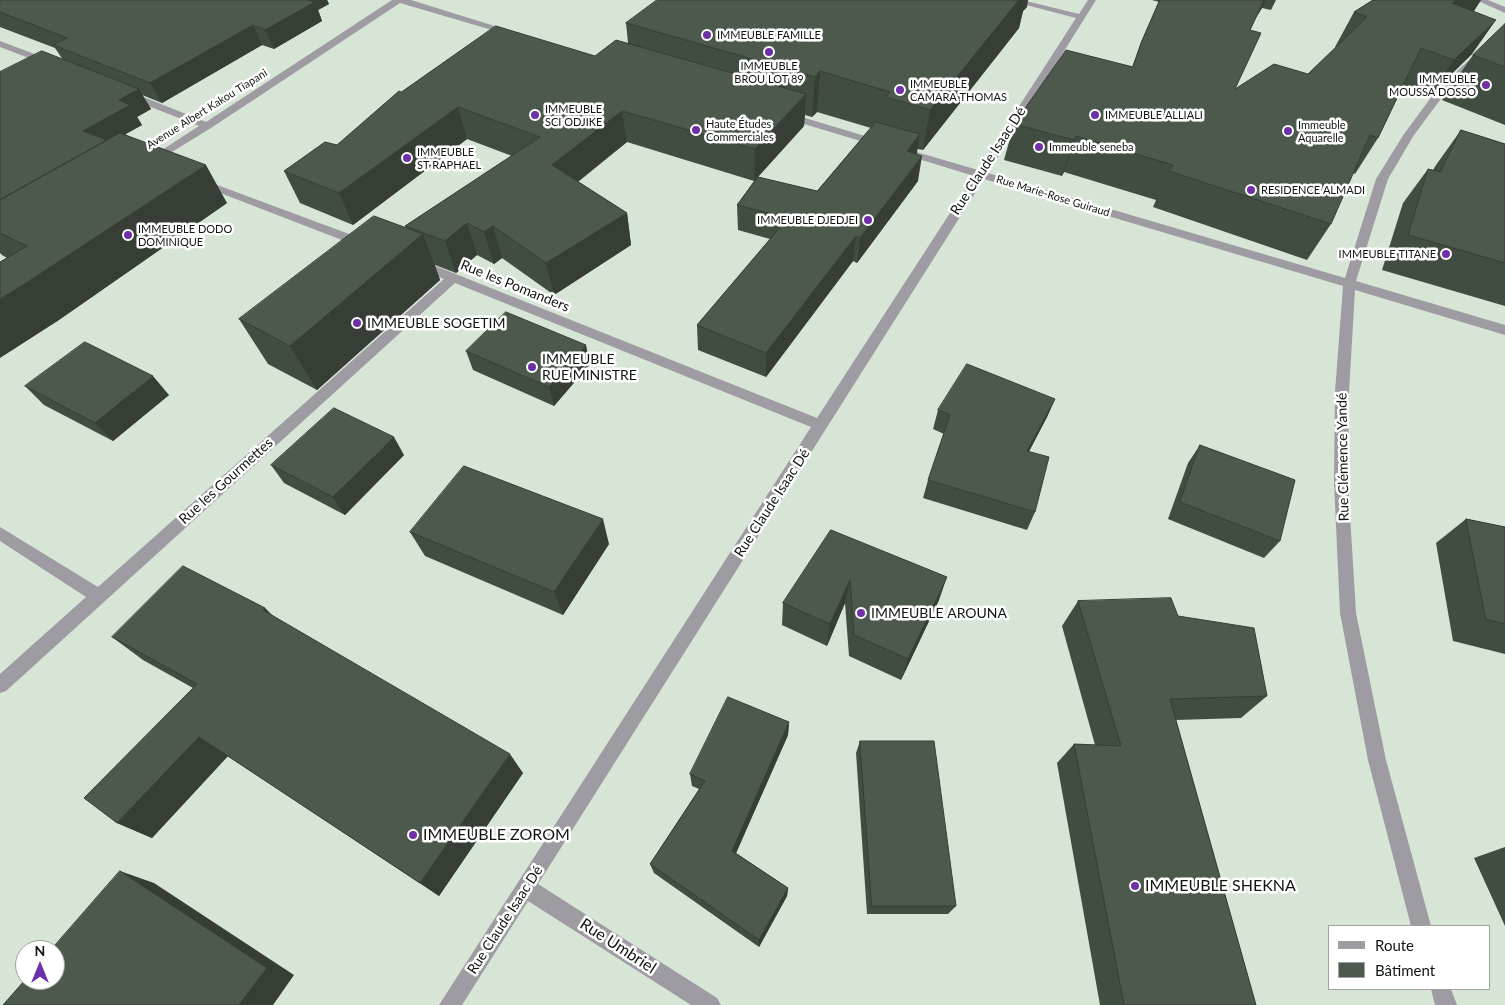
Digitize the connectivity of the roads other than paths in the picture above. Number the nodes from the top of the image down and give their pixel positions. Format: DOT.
graph roads {
  1 [pos="400,0"];
  2 [pos="1011,0"];
  3 [pos="1092,0"];
  4 [pos="1480,0"];
  5 [pos="1505,10"];
  6 [pos="1081,18"];
  7 [pos="1505,31"];
  8 [pos="522,37"];
  9 [pos="0,44"];
  10 [pos="34,72"];
  11 [pos="116,89"];
  12 [pos="769,111"];
  13 [pos="207,126"];
  14 [pos="141,166"];
  15 [pos="980,174"];
  16 [pos="196,180"];
  17 [pos="374,248"];
  18 [pos="410,261"];
  19 [pos="454,278"];
  20 [pos="1349,284"];
  21 [pos="1505,330"];
  22 [pos="821,426"];
  23 [pos="0,533"];
  24 [pos="98,596"];
  25 [pos="0,685"];
  26 [pos="526,888"];
  27 [pos="1421,925"];
  28 [pos="1441,990"];
  29 [pos="450,1005"];
  30 [pos="710,1005"];
  31 [pos="1446,1005"];
  1 -- 8 [label="street"];
  1 -- 13 [label="street, Avenue Albert Kakou Tiapani"];
  2 -- 6 [label="street"];
  3 -- 6 [label="street, Rue Claude Isaac Dé"];
  4 -- 5 [label="street"];
  6 -- 15 [label="street, Rue Claude Isaac Dé"];
  7 -- 20 [label="street, Rue Clémence Yandé"];
  9 -- 10 [label="street"];
  11 -- 13 [label="street"];
  12 -- 15 [label="street, Rue Marie-Rose Guiraud"];
  13 -- 14 [label="street, Avenue Albert Kakou Tiapani"];
  15 -- 20 [label="street, Rue Marie-Rose Guiraud"];
  15 -- 22 [label="street, Rue Claude Isaac Dé"];
  16 -- 17 [label="street"];
  18 -- 19 [label="street, Rue les Pomanders"];
  19 -- 22 [label="street, Rue les Pomanders"];
  19 -- 24 [label="street, Rue les Gourmettes"];
  20 -- 21 [label="street, Rue Marie-Rose Guiraud"];
  20 -- 27 [label="street, Rue Clémence Yandé"];
  22 -- 26 [label="street, Rue Claude Isaac Dé"];
  23 -- 24 [label="street"];
  24 -- 25 [label="street, Rue les Gourmettes"];
  26 -- 29 [label="street, Rue Claude Isaac Dé"];
  26 -- 30 [label="street, Rue Umbriel"];
  28 -- 31 [label="street"];
}
